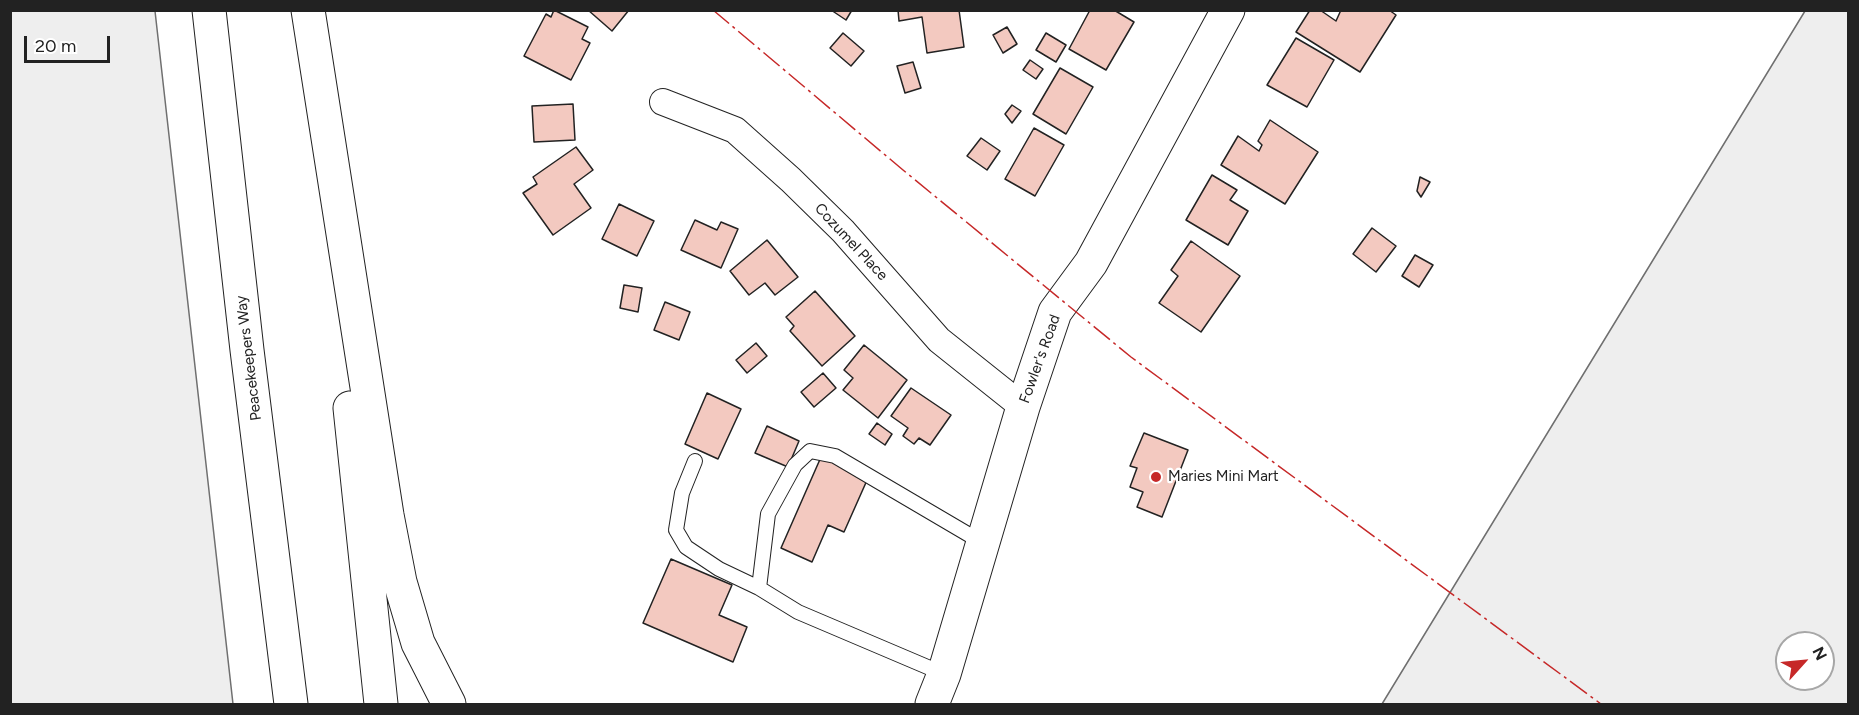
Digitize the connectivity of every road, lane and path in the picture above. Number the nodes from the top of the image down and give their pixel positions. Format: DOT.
graph roads {
  1 [pos="209,10"];
  2 [pos="308,10"];
  3 [pos="1228,10"];
  4 [pos="663,102"];
  5 [pos="1023,407"];
  6 [pos="695,461"];
  7 [pos="983,543"];
  8 [pos="759,588"];
  9 [pos="944,674"];
  10 [pos="291,705"];
  11 [pos="381,705"];
  12 [pos="448,705"];
  13 [pos="933,705"];
  1 -- 10 [label="main road, Peacekeepers Way"];
  2 -- 11 [label="main road"];
  2 -- 12 [label="main road"];
  3 -- 5 [label="main road, Fowler's Road"];
  4 -- 5 [label="street, Cozumel Place"];
  5 -- 7 [label="main road, Fowler's Road"];
  6 -- 8 [label="lane"];
  7 -- 8 [label="lane"];
  7 -- 9 [label="main road, Fowler's Road"];
  8 -- 9 [label="lane"];
  9 -- 13 [label="main road, Fowler's Road"];
}
